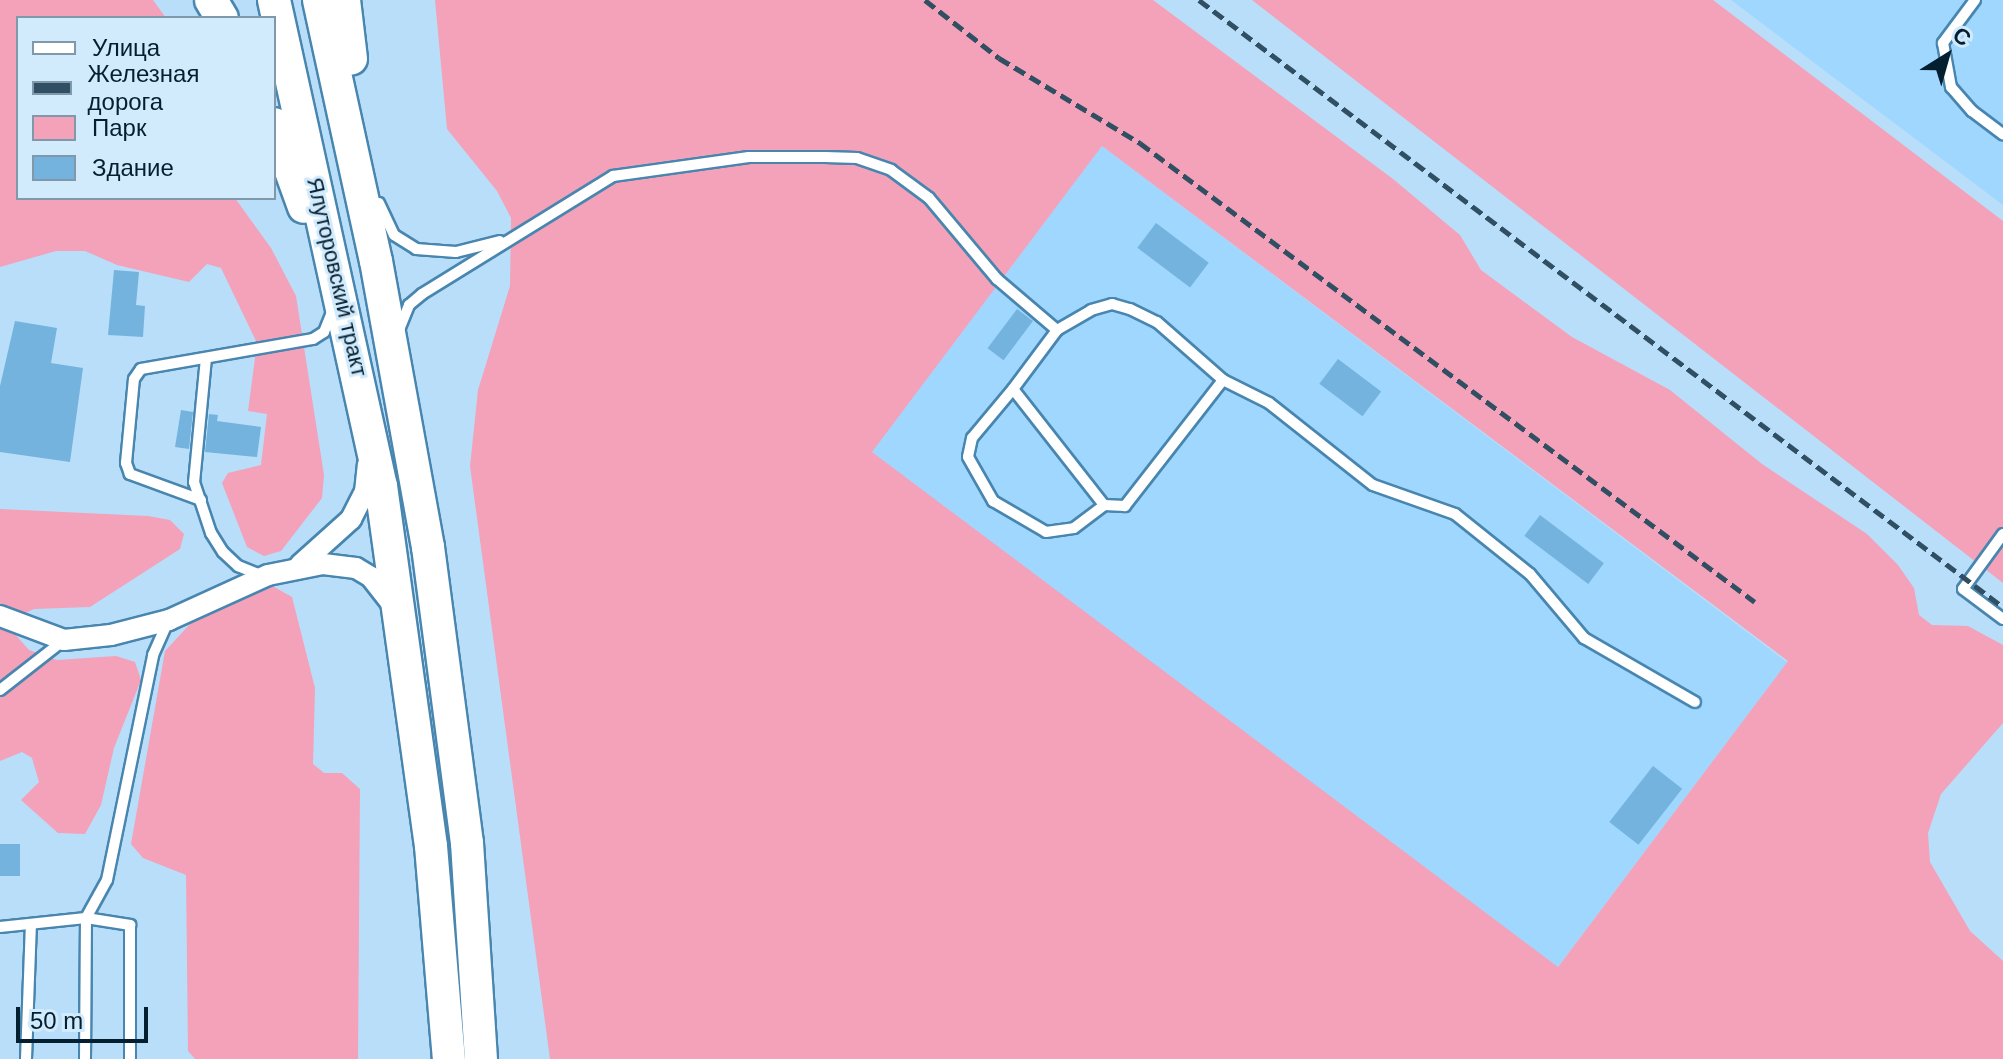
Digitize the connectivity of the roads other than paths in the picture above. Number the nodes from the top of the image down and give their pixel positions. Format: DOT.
graph roads {
  1 [pos="274,0"];
  2 [pos="319,0"];
  3 [pos="344,0"];
  4 [pos="1975,0"];
  5 [pos="332,59"];
  6 [pos="276,129"];
  7 [pos="2003,134"];
  8 [pos="365,161"];
  9 [pos="510,239"];
  10 [pos="376,261"];
  11 [pos="336,274"];
  12 [pos="1057,330"];
  13 [pos="206,358"];
  14 [pos="1223,380"];
  15 [pos="1013,389"];
  16 [pos="370,430"];
  17 [pos="201,500"];
  18 [pos="1104,505"];
  19 [pos="2003,534"];
  20 [pos="428,547"];
  21 [pos="300,565"];
  22 [pos="268,575"];
  23 [pos="0,616"];
  24 [pos="401,619"];
  25 [pos="2003,619"];
  26 [pos="169,620"];
  27 [pos="64,640"];
  28 [pos="0,690"];
  29 [pos="1695,702"];
  30 [pos="86,918"];
  31 [pos="31,925"];
  32 [pos="0,927"];
  33 [pos="478,971"];
  34 [pos="442,972"];
  35 [pos="26,1059"];
  36 [pos="85,1059"];
  37 [pos="130,1059"];
  38 [pos="440,1059"];
  39 [pos="449,1059"];
  40 [pos="481,1059"];
  41 [pos="490,1059"];
  1 -- 11 [label="main road, Ялуторовский тракт"];
  2 -- 5 [label="main road, Ялуторовский тракт"];
  3 -- 8 [label="main road"];
  4 -- 7 [label="lane"];
  5 -- 8 [label="main road"];
  5 -- 10 [label="main road, Ялуторовский тракт"];
  6 -- 11 [label="main road"];
  8 -- 9 [label="lane"];
  8 -- 10 [label="main road"];
  9 -- 12 [label="lane"];
  9 -- 20 [label="lane"];
  10 -- 20 [label="main road, Ялуторовский тракт"];
  11 -- 13 [label="lane"];
  11 -- 16 [label="main road, Ялуторовский тракт"];
  12 -- 14 [label="lane"];
  12 -- 15 [label="lane"];
  13 -- 17 [label="lane"];
  13 -- 17 [label="lane"];
  14 -- 18 [label="lane"];
  14 -- 29 [label="lane"];
  15 -- 18 [label="lane"];
  15 -- 18 [label="lane"];
  16 -- 21 [label="street"];
  16 -- 24 [label="main road, Ялуторовский тракт"];
  17 -- 22 [label="lane"];
  19 -- 25 [label="lane"];
  20 -- 33 [label="main road, Ялуторовский тракт"];
  21 -- 22 [label="street"];
  21 -- 24 [label="street"];
  22 -- 26 [label="street"];
  23 -- 27 [label="street"];
  24 -- 34 [label="main road, Ялуторовский тракт"];
  26 -- 27 [label="street"];
  26 -- 30 [label="lane"];
  27 -- 28 [label="lane"];
  30 -- 31 [label="lane"];
  30 -- 36 [label="lane"];
  30 -- 37 [label="lane"];
  31 -- 32 [label="lane"];
  31 -- 35 [label="lane"];
  33 -- 40 [label="main road, Ялуторовский тракт"];
  33 -- 41 [label="street"];
  34 -- 38 [label="street"];
  34 -- 39 [label="main road, Ялуторовский тракт"];
}
